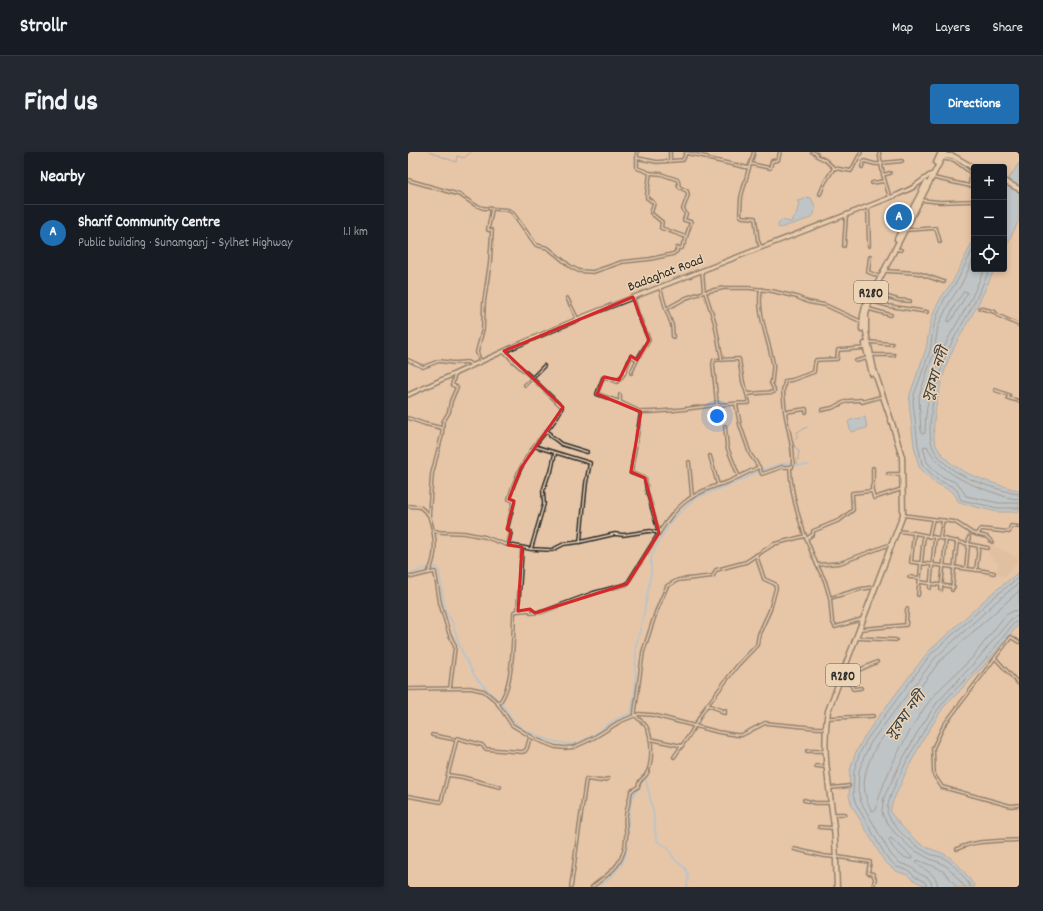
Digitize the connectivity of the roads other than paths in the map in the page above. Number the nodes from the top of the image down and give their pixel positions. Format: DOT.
graph roads {
  1 [pos="636,152"];
  2 [pos="670,152"];
  3 [pos="754,152"];
  4 [pos="780,152"];
  5 [pos="812,152"];
  6 [pos="861,152"];
  7 [pos="879,152"];
  8 [pos="950,152"];
  9 [pos="942,155"];
  10 [pos="953,156"];
  11 [pos="636,158"];
  12 [pos="670,160"];
  13 [pos="902,161"];
  14 [pos="882,163"];
  15 [pos="751,164"];
  16 [pos="971,166"];
  17 [pos="862,167"];
  18 [pos="749,168"];
  19 [pos="834,168"];
  20 [pos="650,173"];
  21 [pos="890,173"];
  22 [pos="883,174"];
  23 [pos="932,175"];
  24 [pos="408,180"];
  25 [pos="885,181"];
  26 [pos="872,183"];
  27 [pos="1007,183"];
  28 [pos="1019,189"];
  29 [pos="820,194"];
  30 [pos="890,198"];
  31 [pos="919,200"];
  32 [pos="971,201"];
  33 [pos="868,206"];
  34 [pos="492,209"];
  35 [pos="846,214"];
  36 [pos="909,218"];
  37 [pos="905,230"];
  38 [pos="686,237"];
  39 [pos="940,242"];
  40 [pos="761,246"];
  41 [pos="844,246"];
  42 [pos="869,246"];
  43 [pos="894,249"];
  44 [pos="901,250"];
  45 [pos="870,257"];
  46 [pos="702,270"];
  47 [pos="883,271"];
  48 [pos="878,276"];
  49 [pos="944,282"];
  50 [pos="660,287"];
  51 [pos="761,289"];
  52 [pos="704,292"];
  53 [pos="873,292"];
  54 [pos="633,297"];
  55 [pos="567,298"];
  56 [pos="870,300"];
  57 [pos="910,301"];
  58 [pos="868,308"];
  59 [pos="980,308"];
  60 [pos="666,309"];
  61 [pos="928,312"];
  62 [pos="890,315"];
  63 [pos="578,319"];
  64 [pos="862,322"];
  65 [pos="1019,324"];
  66 [pos="673,337"];
  67 [pos="868,342"];
  68 [pos="892,344"];
  69 [pos="866,348"];
  70 [pos="504,351"];
  71 [pos="894,355"];
  72 [pos="869,356"];
  73 [pos="408,360"];
  74 [pos="637,360"];
  75 [pos="722,360"];
  76 [pos="856,361"];
  77 [pos="480,362"];
  78 [pos="473,366"];
  79 [pos="544,366"];
  80 [pos="631,373"];
  81 [pos="455,374"];
  82 [pos="532,378"];
  83 [pos="525,385"];
  84 [pos="995,390"];
  85 [pos="620,394"];
  86 [pos="747,394"];
  87 [pos="408,395"];
  88 [pos="880,398"];
  89 [pos="1019,401"];
  90 [pos="620,402"];
  91 [pos="736,403"];
  92 [pos="717,405"];
  93 [pos="822,410"];
  94 [pos="641,412"];
  95 [pos="785,412"];
  96 [pos="806,412"];
  97 [pos="408,418"];
  98 [pos="725,426"];
  99 [pos="442,428"];
  100 [pos="546,431"];
  101 [pos="896,442"];
  102 [pos="534,446"];
  103 [pos="555,452"];
  104 [pos="587,452"];
  105 [pos="710,456"];
  106 [pos="689,462"];
  107 [pos="791,467"];
  108 [pos="759,468"];
  109 [pos="873,468"];
  110 [pos="902,472"];
  111 [pos="888,474"];
  112 [pos="739,477"];
  113 [pos="718,485"];
  114 [pos="903,488"];
  115 [pos="872,491"];
  116 [pos="692,496"];
  117 [pos="408,506"];
  118 [pos="429,515"];
  119 [pos="904,516"];
  120 [pos="932,519"];
  121 [pos="943,520"];
  122 [pos="1019,527"];
  123 [pos="433,530"];
  124 [pos="896,531"];
  125 [pos="659,533"];
  126 [pos="914,533"];
  127 [pos="924,535"];
  128 [pos="977,535"];
  129 [pos="805,536"];
  130 [pos="929,536"];
  131 [pos="969,537"];
  132 [pos="935,538"];
  133 [pos="940,538"];
  134 [pos="806,539"];
  135 [pos="946,539"];
  136 [pos="957,541"];
  137 [pos="580,542"];
  138 [pos="992,542"];
  139 [pos="968,543"];
  140 [pos="892,544"];
  141 [pos="508,545"];
  142 [pos="979,546"];
  143 [pos="522,547"];
  144 [pos="988,548"];
  145 [pos="531,549"];
  146 [pos="756,555"];
  147 [pos="922,562"];
  148 [pos="933,564"];
  149 [pos="817,565"];
  150 [pos="943,565"];
  151 [pos="954,567"];
  152 [pos="966,568"];
  153 [pos="976,570"];
  154 [pos="428,572"];
  155 [pos="994,573"];
  156 [pos="408,576"];
  157 [pos="909,577"];
  158 [pos="920,578"];
  159 [pos="920,582"];
  160 [pos="931,583"];
  161 [pos="942,585"];
  162 [pos="875,587"];
  163 [pos="953,587"];
  164 [pos="930,588"];
  165 [pos="941,590"];
  166 [pos="952,590"];
  167 [pos="918,595"];
  168 [pos="830,598"];
  169 [pos="907,609"];
  170 [pos="518,611"];
  171 [pos="863,619"];
  172 [pos="860,629"];
  173 [pos="856,638"];
  174 [pos="896,640"];
  175 [pos="1019,642"];
  176 [pos="996,659"];
  177 [pos="877,662"];
  178 [pos="844,671"];
  179 [pos="840,683"];
  180 [pos="1019,684"];
  181 [pos="450,688"];
  182 [pos="861,688"];
  183 [pos="408,689"];
  184 [pos="498,704"];
  185 [pos="707,705"];
  186 [pos="725,710"];
  187 [pos="635,715"];
  188 [pos="873,716"];
  189 [pos="827,718"];
  190 [pos="694,726"];
  191 [pos="825,728"];
  192 [pos="432,735"];
  193 [pos="530,736"];
  194 [pos="650,739"];
  195 [pos="457,740"];
  196 [pos="682,746"];
  197 [pos="807,751"];
  198 [pos="825,751"];
  199 [pos="674,757"];
  200 [pos="816,766"];
  201 [pos="826,767"];
  202 [pos="448,774"];
  203 [pos="608,779"];
  204 [pos="849,786"];
  205 [pos="500,787"];
  206 [pos="829,788"];
  207 [pos="408,796"];
  208 [pos="804,800"];
  209 [pos="831,803"];
  210 [pos="1019,805"];
  211 [pos="832,814"];
  212 [pos="845,814"];
  213 [pos="819,827"];
  214 [pos="834,827"];
  215 [pos="1019,840"];
  216 [pos="794,849"];
  217 [pos="957,849"];
  218 [pos="836,856"];
  219 [pos="571,887"];
  220 [pos="592,887"];
  221 [pos="837,887"];
  222 [pos="873,887"];
  1 -- 11 [label="street"];
  2 -- 12 [label="street"];
  3 -- 15 [label="street"];
  4 -- 15 [label="street"];
  5 -- 19 [label="street"];
  6 -- 19 [label="street"];
  7 -- 14 [label="street"];
  8 -- 10 [label="main road"];
  9 -- 10 [label="main road"];
  9 -- 23 [label="main road, R280"];
  9 -- 23 [label="street"];
  10 -- 16 [label="main road"];
  11 -- 12 [label="street"];
  11 -- 20 [label="street"];
  12 -- 18 [label="street"];
  13 -- 14 [label="street"];
  14 -- 17 [label="street"];
  14 -- 22 [label="street"];
  15 -- 18 [label="street"];
  18 -- 40 [label="street"];
  19 -- 29 [label="street"];
  20 -- 38 [label="street"];
  20 -- 38 [label="street"];
  21 -- 22 [label="street"];
  22 -- 25 [label="street"];
  23 -- 30 [label="main road, Badaghat Road"];
  23 -- 31 [label="main road, R280"];
  24 -- 34 [label="street"];
  25 -- 26 [label="street"];
  25 -- 30 [label="street"];
  27 -- 28 [label="main road"];
  30 -- 33 [label="main road, Badaghat Road"];
  31 -- 32 [label="street"];
  31 -- 36 [label="main road, R280"];
  33 -- 35 [label="main road, Badaghat Road"];
  33 -- 42 [label="street"];
  34 -- 38 [label="street"];
  34 -- 77 [label="street"];
  35 -- 40 [label="main road, Badaghat Road"];
  35 -- 41 [label="street"];
  36 -- 37 [label="main road, R280"];
  36 -- 48 [label="main road, R280"];
  37 -- 39 [label="street"];
  37 -- 43 [label="main road, R280"];
  40 -- 46 [label="main road, Badaghat Road"];
  43 -- 44 [label="street"];
  43 -- 47 [label="main road, R280"];
  45 -- 48 [label="street"];
  46 -- 50 [label="main road, Badaghat Road"];
  46 -- 52 [label="street"];
  47 -- 49 [label="street"];
  47 -- 53 [label="main road, R280"];
  48 -- 64 [label="main road, R280"];
  50 -- 54 [label="main road, Badaghat Road"];
  50 -- 60 [label="street"];
  51 -- 52 [label="street"];
  51 -- 64 [label="street"];
  51 -- 86 [label="street"];
  52 -- 60 [label="street"];
  52 -- 75 [label="street"];
  53 -- 56 [label="main road, R280"];
  53 -- 57 [label="street"];
  54 -- 63 [label="main road, Badaghat Road"];
  54 -- 74 [label="street"];
  55 -- 63 [label="street"];
  56 -- 58 [label="main road, R280"];
  56 -- 61 [label="street"];
  58 -- 62 [label="street"];
  58 -- 67 [label="main road, R280"];
  59 -- 65 [label="street"];
  60 -- 66 [label="street"];
  63 -- 70 [label="main road, Badaghat Road"];
  64 -- 69 [label="main road, R280"];
  67 -- 68 [label="street"];
  67 -- 72 [label="main road, R280"];
  69 -- 72 [label="main road, R280"];
  69 -- 95 [label="street"];
  70 -- 77 [label="main road, Badaghat Road"];
  70 -- 82 [label="street"];
  71 -- 72 [label="street"];
  72 -- 76 [label="street"];
  72 -- 88 [label="main road, R280"];
  72 -- 101 [label="main road, R280"];
  73 -- 78 [label="street"];
  74 -- 80 [label="street"];
  74 -- 90 [label="street"];
  75 -- 86 [label="street"];
  75 -- 92 [label="street"];
  77 -- 78 [label="main road, Badaghat Road"];
  78 -- 81 [label="main road, Badaghat Road"];
  79 -- 82 [label="street"];
  81 -- 87 [label="main road, Badaghat Road"];
  81 -- 99 [label="street"];
  82 -- 83 [label="street"];
  82 -- 100 [label="street"];
  84 -- 89 [label="street"];
  85 -- 90 [label="street"];
  86 -- 91 [label="street"];
  88 -- 93 [label="street"];
  88 -- 101 [label="main road, R280"];
  90 -- 94 [label="street"];
  91 -- 92 [label="street"];
  91 -- 108 [label="street"];
  92 -- 94 [label="street"];
  94 -- 125 [label="street"];
  95 -- 96 [label="street"];
  95 -- 107 [label="street"];
  97 -- 99 [label="street"];
  98 -- 112 [label="street"];
  99 -- 118 [label="street"];
  100 -- 102 [label="street"];
  100 -- 104 [label="street"];
  101 -- 110 [label="main road"];
  102 -- 103 [label="street"];
  102 -- 141 [label="street"];
  103 -- 137 [label="street"];
  103 -- 145 [label="street"];
  105 -- 113 [label="street"];
  106 -- 116 [label="street"];
  107 -- 108 [label="street"];
  107 -- 129 [label="street"];
  108 -- 112 [label="street"];
  109 -- 115 [label="street"];
  110 -- 111 [label="street"];
  110 -- 114 [label="main road"];
  112 -- 113 [label="street"];
  113 -- 116 [label="street"];
  114 -- 115 [label="street"];
  114 -- 119 [label="main road"];
  115 -- 134 [label="street"];
  116 -- 125 [label="street"];
  117 -- 118 [label="street"];
  118 -- 123 [label="street"];
  119 -- 120 [label="street"];
  119 -- 124 [label="main road, R280"];
  120 -- 121 [label="street"];
  120 -- 130 [label="street"];
  121 -- 128 [label="street"];
  121 -- 133 [label="street"];
  122 -- 128 [label="street"];
  123 -- 141 [label="street"];
  123 -- 154 [label="street"];
  124 -- 126 [label="street"];
  124 -- 140 [label="main road, R280"];
  125 -- 137 [label="street"];
  125 -- 170 [label="street"];
  126 -- 127 [label="street"];
  126 -- 147 [label="street"];
  127 -- 130 [label="street"];
  127 -- 147 [label="street"];
  128 -- 138 [label="street"];
  129 -- 134 [label="street"];
  129 -- 146 [label="street"];
  130 -- 132 [label="street"];
  131 -- 139 [label="street"];
  132 -- 133 [label="street"];
  132 -- 148 [label="street"];
  133 -- 135 [label="street"];
  134 -- 149 [label="street"];
  135 -- 136 [label="street"];
  135 -- 150 [label="street"];
  136 -- 139 [label="street"];
  136 -- 151 [label="street"];
  137 -- 145 [label="street"];
  139 -- 142 [label="street"];
  139 -- 152 [label="street"];
  140 -- 149 [label="street"];
  140 -- 162 [label="main road, R280"];
  141 -- 143 [label="street"];
  142 -- 144 [label="street"];
  142 -- 153 [label="street"];
  143 -- 145 [label="street"];
  143 -- 170 [label="street"];
  146 -- 185 [label="street"];
  146 -- 187 [label="street"];
  147 -- 148 [label="street"];
  147 -- 158 [label="street"];
  148 -- 150 [label="street"];
  148 -- 160 [label="street"];
  149 -- 168 [label="street"];
  150 -- 151 [label="street"];
  150 -- 161 [label="street"];
  151 -- 152 [label="street"];
  151 -- 163 [label="street"];
  152 -- 153 [label="street"];
  153 -- 155 [label="street"];
  154 -- 156 [label="street"];
  154 -- 181 [label="street"];
  157 -- 158 [label="street"];
  158 -- 159 [label="street"];
  159 -- 160 [label="street"];
  159 -- 167 [label="street"];
  160 -- 161 [label="street"];
  160 -- 164 [label="street"];
  161 -- 163 [label="street"];
  161 -- 165 [label="street"];
  162 -- 168 [label="street"];
  162 -- 171 [label="main road, R280"];
  163 -- 166 [label="street"];
  168 -- 171 [label="street"];
  169 -- 172 [label="street"];
  170 -- 184 [label="street"];
  171 -- 172 [label="main road, R280"];
  172 -- 173 [label="main road, R280"];
  173 -- 174 [label="street"];
  173 -- 178 [label="main road, R280"];
  175 -- 176 [label="street"];
  176 -- 180 [label="street"];
  176 -- 210 [label="street"];
  177 -- 178 [label="street"];
  178 -- 179 [label="main road, R280"];
  179 -- 182 [label="street"];
  179 -- 189 [label="main road, R280"];
  181 -- 183 [label="street"];
  181 -- 184 [label="street"];
  184 -- 193 [label="street"];
  185 -- 186 [label="street"];
  185 -- 190 [label="street"];
  187 -- 190 [label="street"];
  187 -- 193 [label="street"];
  187 -- 194 [label="street"];
  188 -- 189 [label="street"];
  189 -- 191 [label="main road, R280"];
  190 -- 191 [label="street"];
  190 -- 196 [label="street"];
  191 -- 198 [label="main road, R280"];
  192 -- 195 [label="street"];
  193 -- 195 [label="street"];
  194 -- 196 [label="street"];
  194 -- 220 [label="street"];
  195 -- 202 [label="street"];
  196 -- 199 [label="street"];
  197 -- 198 [label="street"];
  198 -- 201 [label="main road, R280"];
  200 -- 201 [label="street"];
  201 -- 206 [label="main road, R280"];
  202 -- 205 [label="street"];
  202 -- 207 [label="street"];
  203 -- 219 [label="street"];
  204 -- 206 [label="street"];
  206 -- 209 [label="main road, R280"];
  208 -- 209 [label="street"];
  209 -- 211 [label="main road, R280"];
  211 -- 212 [label="street"];
  211 -- 214 [label="main road, R280"];
  213 -- 214 [label="street"];
  214 -- 218 [label="main road, R280"];
  215 -- 217 [label="street"];
  216 -- 218 [label="street"];
  218 -- 221 [label="main road, R280"];
  218 -- 222 [label="street"];
}
